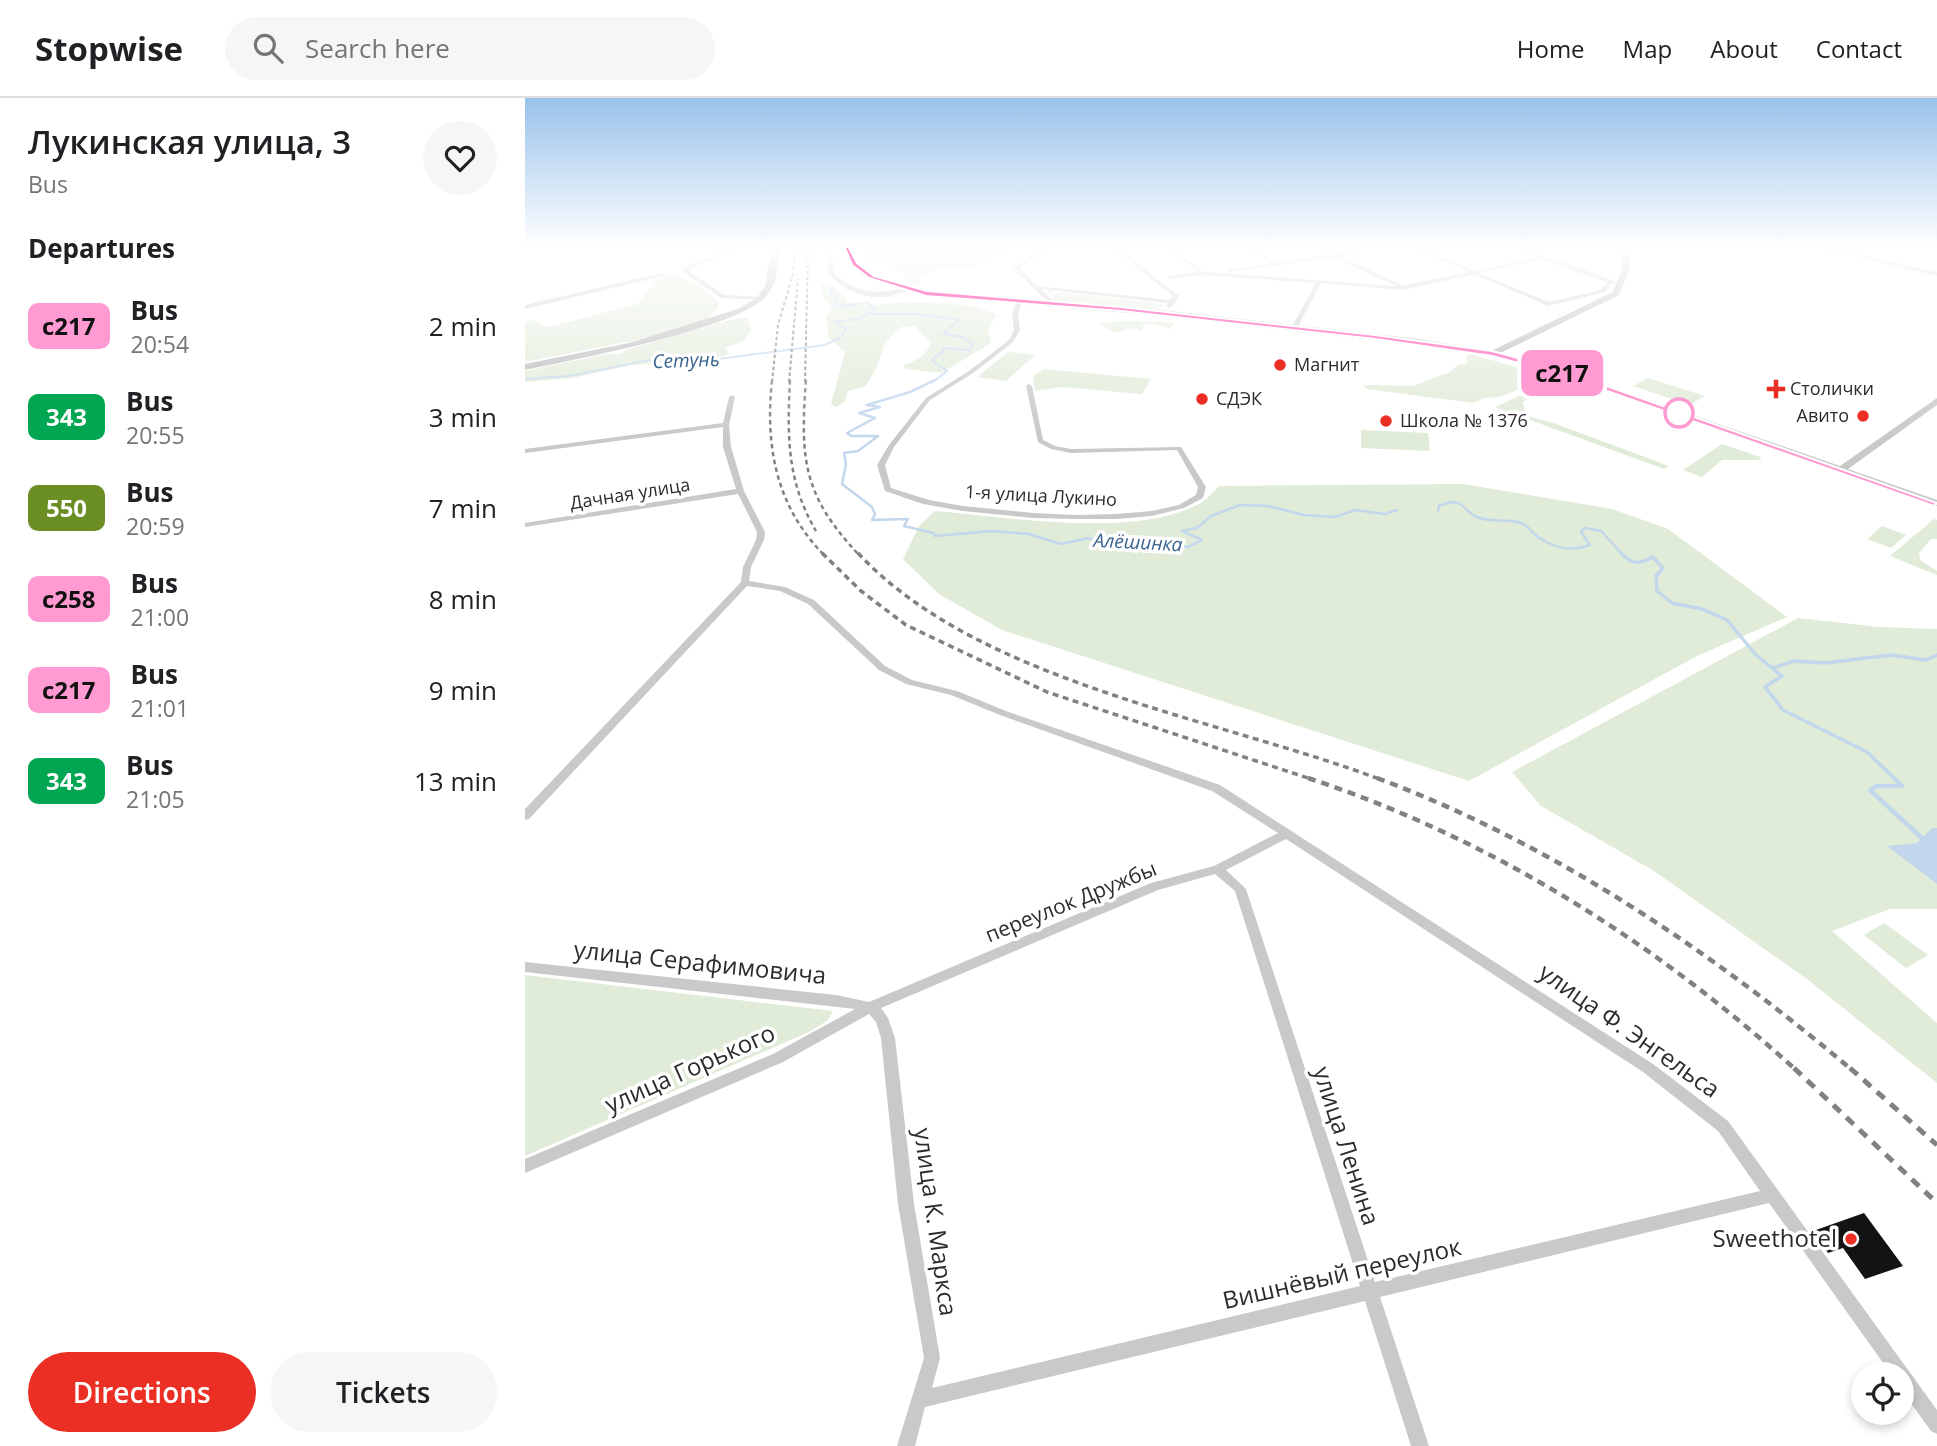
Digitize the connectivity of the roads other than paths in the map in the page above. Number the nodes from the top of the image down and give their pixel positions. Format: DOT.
graph roads {
  1 [pos="743,311"];
  2 [pos="1016,311"];
  3 [pos="1139,311"];
  4 [pos="1303,311"];
  5 [pos="1584,311"];
  6 [pos="1162,313"];
  7 [pos="1294,328"];
  8 [pos="1492,354"];
  9 [pos="525,367"];
  10 [pos="1029,386"];
  11 [pos="732,397"];
  12 [pos="1937,401"];
  13 [pos="726,425"];
  14 [pos="525,451"];
  15 [pos="1841,470"];
  16 [pos="740,491"];
  17 [pos="1937,503"];
  18 [pos="525,525"];
  19 [pos="745,583"];
  20 [pos="525,816"];
  21 [pos="1286,834"];
  22 [pos="1217,869"];
  23 [pos="525,967"];
  24 [pos="870,1007"];
  25 [pos="525,1166"];
  26 [pos="1773,1195"];
  27 [pos="1369,1293"];
  28 [pos="1892,1362"];
  29 [pos="1914,1393"];
  30 [pos="922,1399"];
  31 [pos="1937,1425"];
  32 [pos="906,1446"];
  33 [pos="1420,1446"];
  1 -- 9 [label="main road"];
  2 -- 10 [label="street, 1-я улица Лукино"];
  3 -- 6 [label="main road"];
  4 -- 7 [label="street"];
  5 -- 8 [label="main road"];
  6 -- 7 [label="main road"];
  7 -- 8 [label="main road"];
  8 -- 15 [label="street"];
  11 -- 13 [label="street"];
  12 -- 15 [label="street"];
  13 -- 14 [label="street"];
  13 -- 16 [label="street"];
  15 -- 17 [label="street"];
  16 -- 18 [label="street, Дачная улица"];
  16 -- 19 [label="street"];
  19 -- 20 [label="street"];
  19 -- 21 [label="street, улица Ф. Энгельса"];
  21 -- 22 [label="street, переулок Дружбы"];
  21 -- 26 [label="street, улица Ф. Энгельса"];
  22 -- 24 [label="street, переулок Дружбы"];
  22 -- 27 [label="street, улица Ленина"];
  23 -- 24 [label="street, улица Серафимовича"];
  24 -- 25 [label="street, улица Горького"];
  24 -- 30 [label="street, улица К. Маркса"];
  26 -- 27 [label="street, Вишнёвый переулок"];
  26 -- 28 [label="street, улица Ф. Энгельса"];
  27 -- 30 [label="street, Вишнёвый переулок"];
  27 -- 33 [label="street, улица Ленина"];
  29 -- 31 [label="street, улица Ф. Энгельса"];
  30 -- 32 [label="street, улица К. Маркса"];
}
